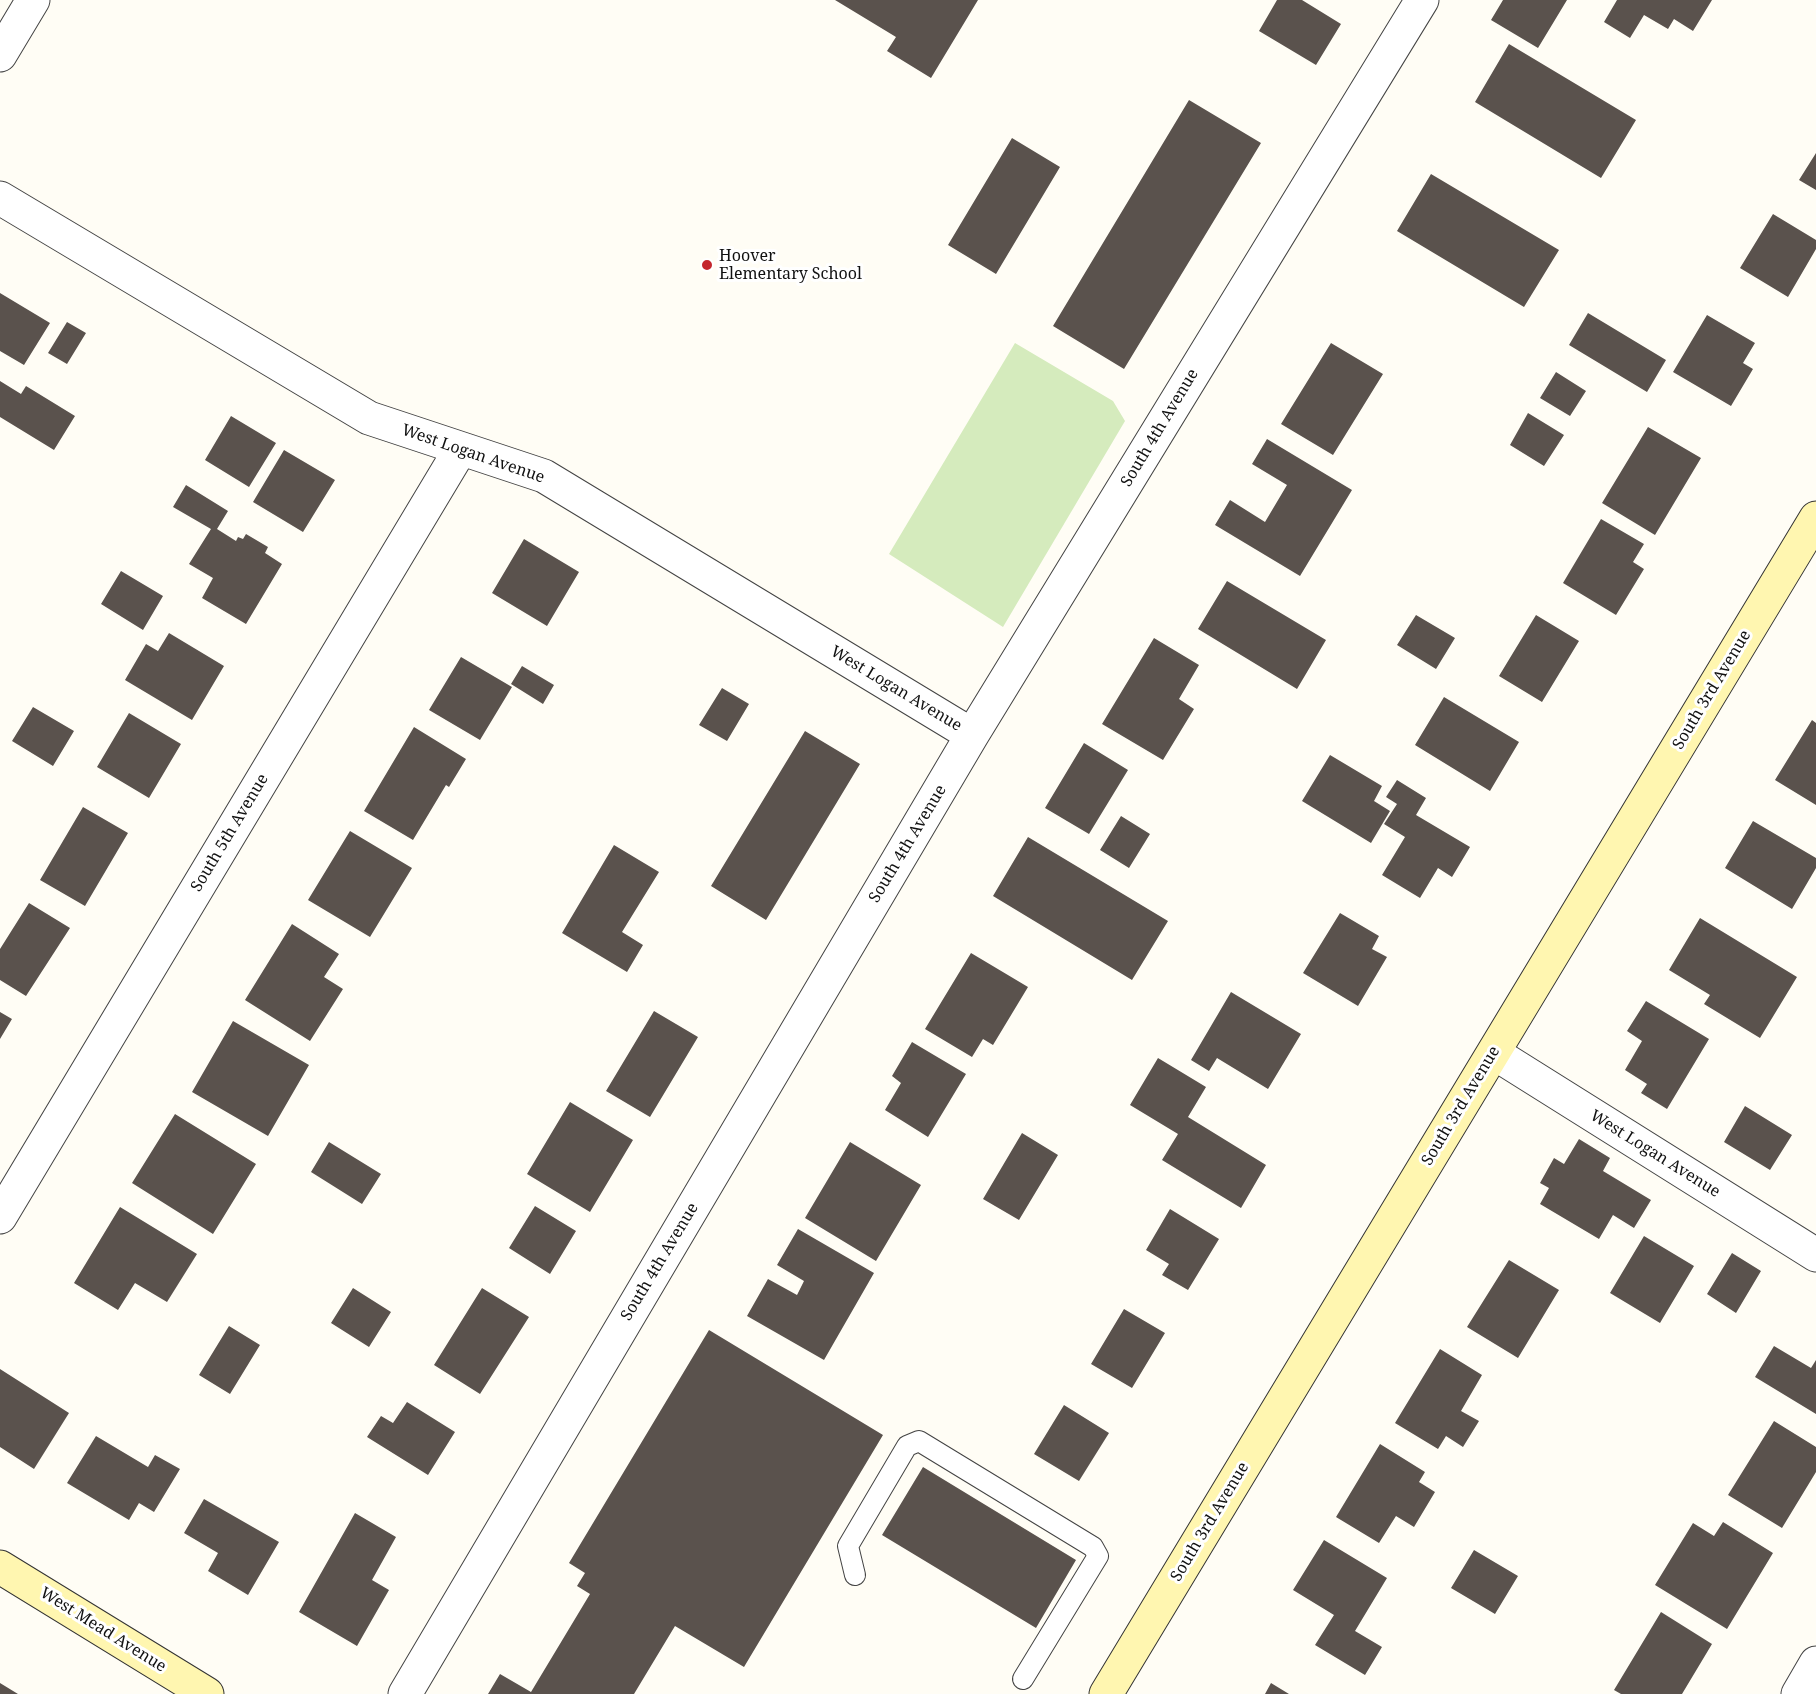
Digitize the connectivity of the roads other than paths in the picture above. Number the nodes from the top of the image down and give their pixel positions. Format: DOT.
graph roads {
  1 [pos="33,0"];
  2 [pos="1422,0"];
  3 [pos="0,55"];
  4 [pos="0,198"];
  5 [pos="460,450"];
  6 [pos="1816,518"];
  7 [pos="972,735"];
  8 [pos="1494,1053"];
  9 [pos="0,1217"];
  10 [pos="1816,1255"];
  11 [pos="0,1567"];
  12 [pos="855,1575"];
  13 [pos="1816,1663"];
  14 [pos="1023,1679"];
  15 [pos="207,1694"];
  16 [pos="405,1694"];
  17 [pos="1106,1694"];
  18 [pos="1798,1694"];
  1 -- 3 [label="street"];
  2 -- 7 [label="street, South 4th Avenue"];
  4 -- 5 [label="street, West Logan Avenue"];
  5 -- 7 [label="street, West Logan Avenue"];
  5 -- 9 [label="street, South 5th Avenue"];
  6 -- 8 [label="street, South 3rd Avenue"];
  7 -- 16 [label="street, South 4th Avenue"];
  8 -- 10 [label="street, West Logan Avenue"];
  8 -- 17 [label="street, South 3rd Avenue"];
  11 -- 15 [label="street, West Mead Avenue"];
  12 -- 14 [label="lane"];
  13 -- 18 [label="street"];
}
